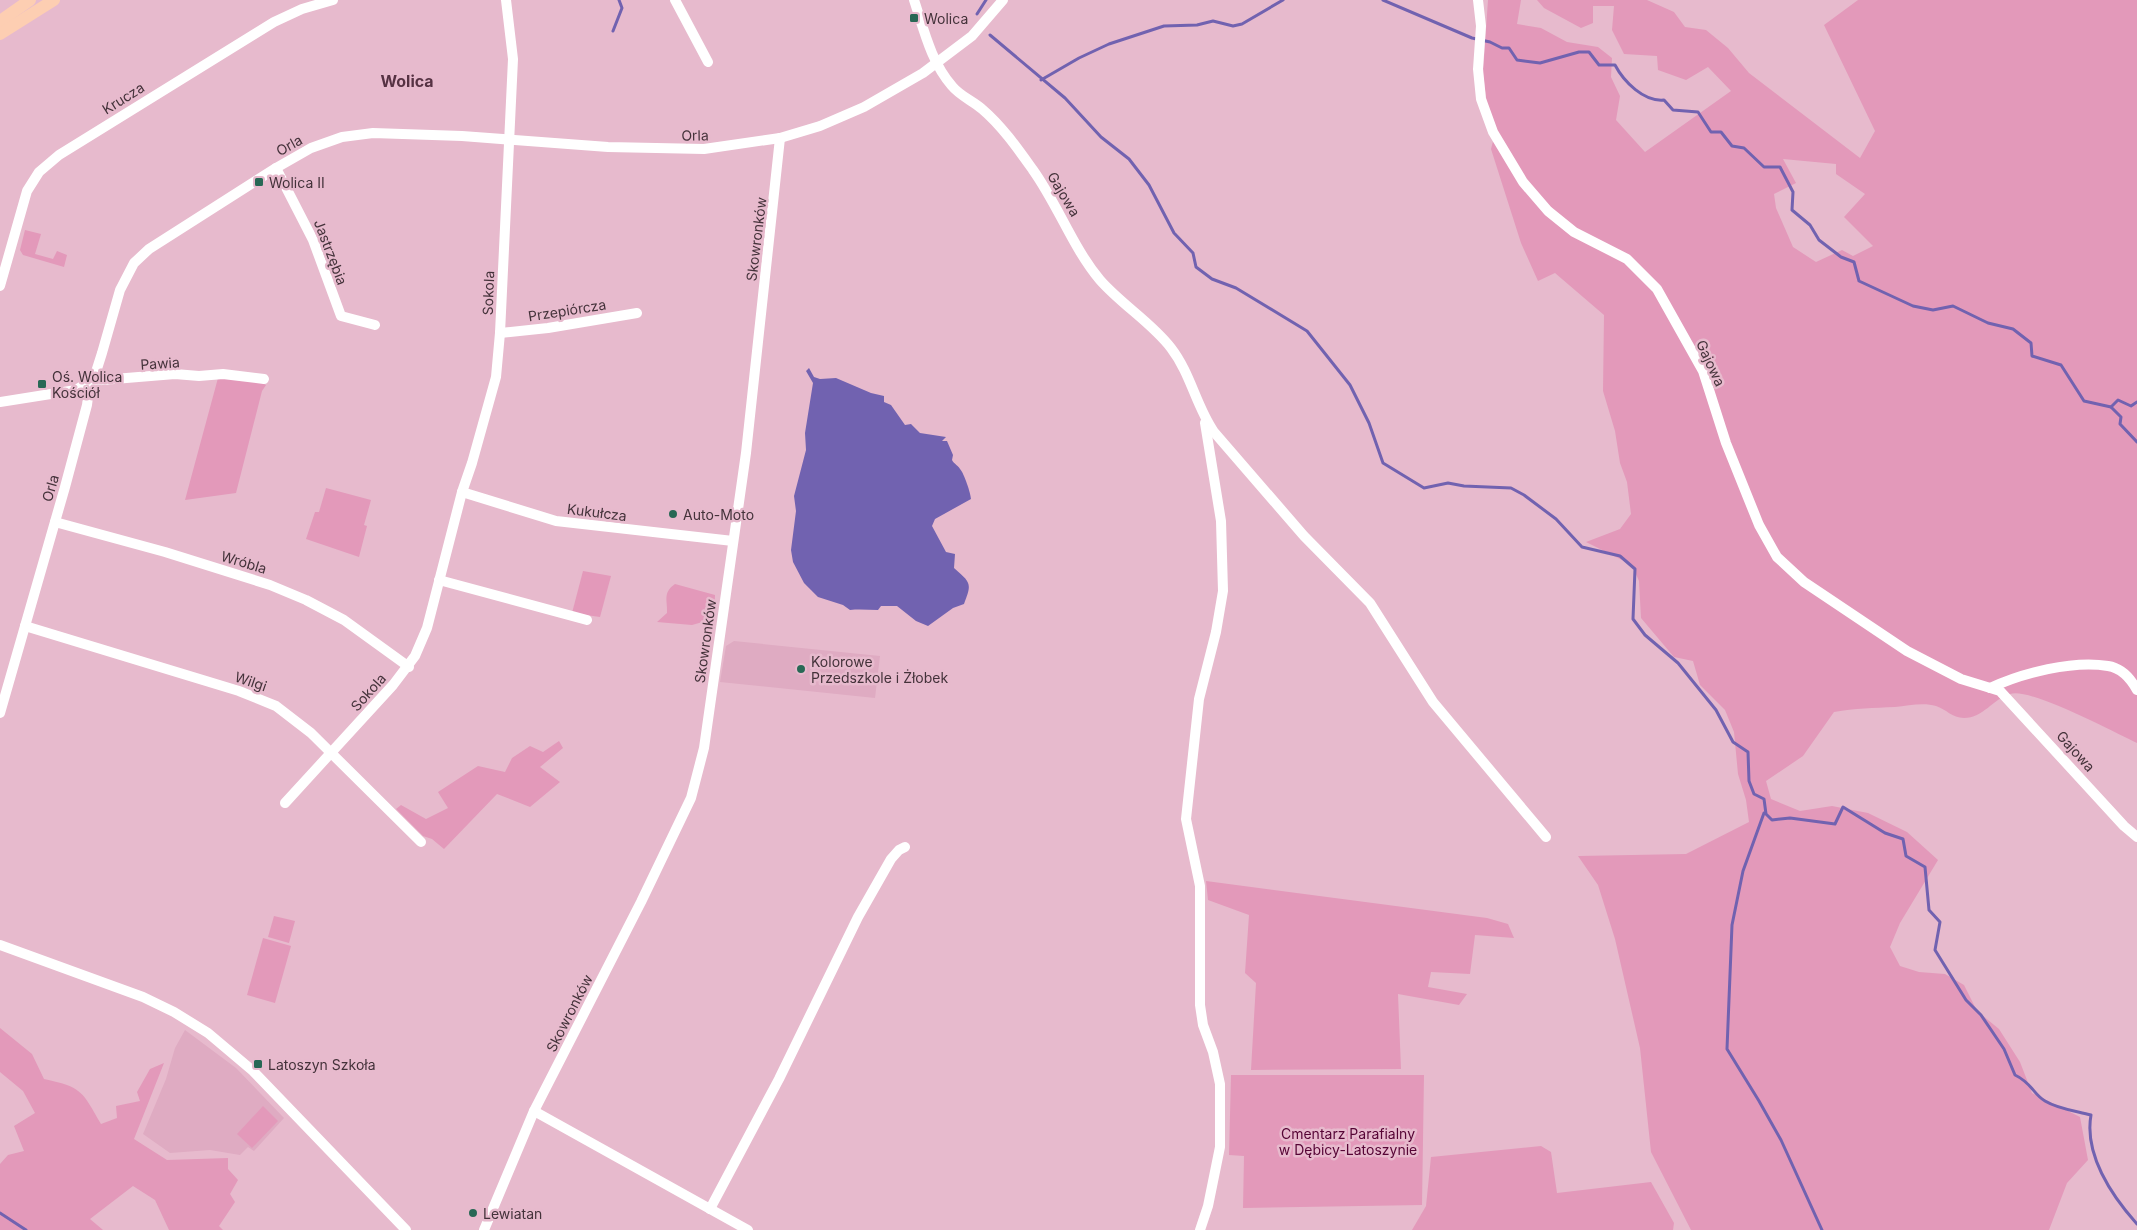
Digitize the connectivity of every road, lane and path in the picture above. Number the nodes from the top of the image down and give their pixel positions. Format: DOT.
graph roads {
  1 [pos="30,0"];
  2 [pos="54,0"];
  3 [pos="333,0"];
  4 [pos="506,0"];
  5 [pos="675,0"];
  6 [pos="914,0"];
  7 [pos="1003,0"];
  8 [pos="1478,0"];
  9 [pos="0,21"];
  10 [pos="0,34"];
  11 [pos="708,62"];
  12 [pos="937,64"];
  13 [pos="511,138"];
  14 [pos="780,138"];
  15 [pos="276,168"];
  16 [pos="0,286"];
  17 [pos="637,312"];
  18 [pos="375,325"];
  19 [pos="500,333"];
  20 [pos="264,379"];
  21 [pos="90,381"];
  22 [pos="0,402"];
  23 [pos="1204,418"];
  24 [pos="462,492"];
  25 [pos="55,522"];
  26 [pos="732,541"];
  27 [pos="439,580"];
  28 [pos="587,620"];
  29 [pos="24,626"];
  30 [pos="409,668"];
  31 [pos="1990,688"];
  32 [pos="2137,690"];
  33 [pos="0,713"];
  34 [pos="332,753"];
  35 [pos="285,803"];
  36 [pos="1546,837"];
  37 [pos="2137,837"];
  38 [pos="422,842"];
  39 [pos="905,847"];
  40 [pos="0,945"];
  41 [pos="534,1111"];
  42 [pos="710,1209"];
  43 [pos="406,1230"];
  44 [pos="484,1230"];
  45 [pos="748,1230"];
  46 [pos="1200,1230"];
  1 -- 9 [label="main road"];
  2 -- 10 [label="main road"];
  3 -- 16 [label="street, Krucza"];
  4 -- 13 [label="street, Sokola"];
  5 -- 11 [label="street"];
  6 -- 12 [label="street, Gajowa"];
  7 -- 12 [label="street"];
  8 -- 31 [label="street, Gajowa"];
  12 -- 14 [label="street, Orla"];
  12 -- 23 [label="street, Gajowa"];
  13 -- 14 [label="street, Orla"];
  13 -- 15 [label="street, Orla"];
  13 -- 19 [label="street, Sokola"];
  14 -- 26 [label="street, Skowronków"];
  15 -- 18 [label="street, Jastrzębia"];
  15 -- 21 [label="street, Orla"];
  17 -- 19 [label="street, Przepiórcza"];
  19 -- 24 [label="street, Sokola"];
  20 -- 21 [label="street, Pawia"];
  21 -- 22 [label="street, Pawia"];
  21 -- 25 [label="street, Orla"];
  23 -- 36 [label="street"];
  23 -- 46 [label="street"];
  24 -- 26 [label="street, Kukułcza"];
  24 -- 27 [label="street, Sokola"];
  25 -- 29 [label="street, Orla"];
  25 -- 30 [label="street, Wróbla"];
  26 -- 41 [label="street, Skowronków"];
  27 -- 28 [label="street"];
  27 -- 30 [label="street, Sokola"];
  29 -- 33 [label="street, Orla"];
  29 -- 34 [label="street, Wilgi"];
  30 -- 34 [label="street, Sokola"];
  31 -- 32 [label="street"];
  31 -- 37 [label="street, Gajowa"];
  34 -- 35 [label="street, Sokola"];
  34 -- 38 [label="street, Wilgi"];
  39 -- 42 [label="street"];
  40 -- 43 [label="street"];
  41 -- 42 [label="street"];
  41 -- 44 [label="street, Skowronków"];
  42 -- 45 [label="street"];
}
